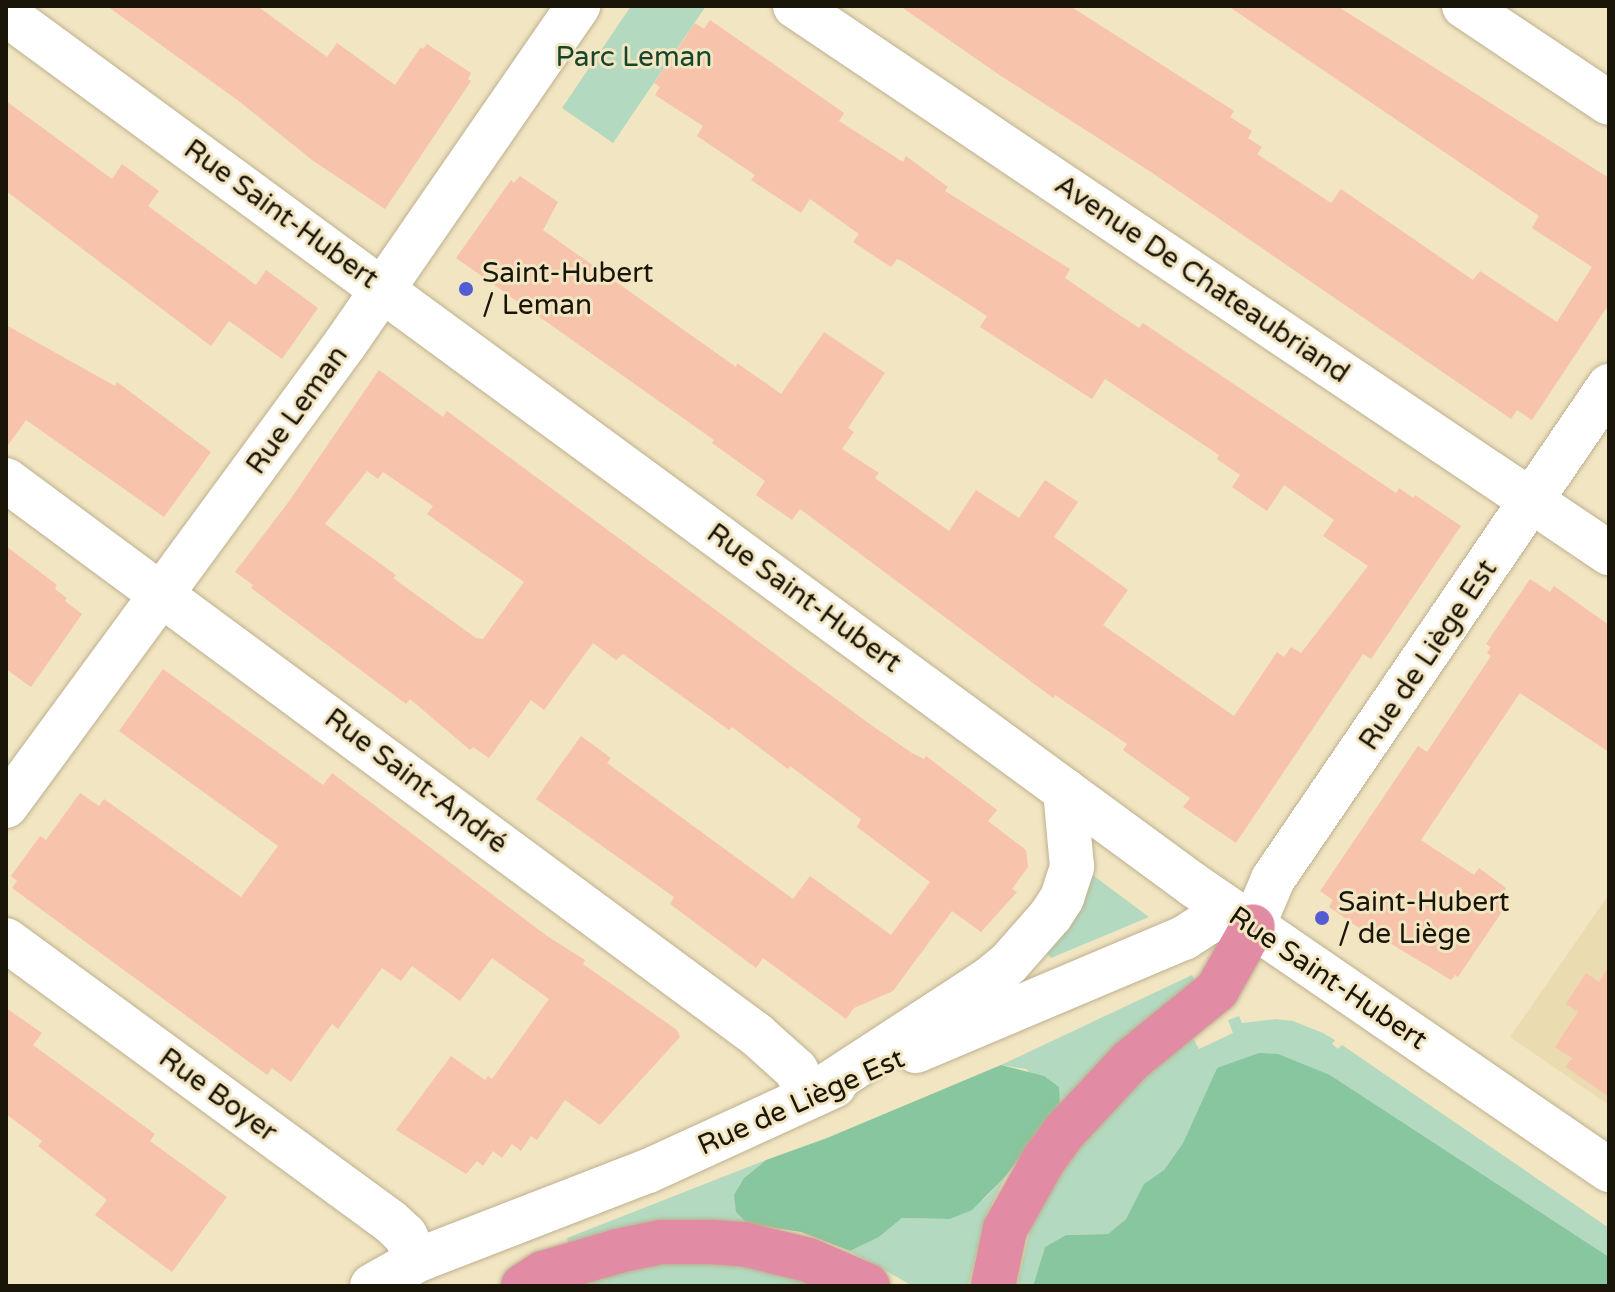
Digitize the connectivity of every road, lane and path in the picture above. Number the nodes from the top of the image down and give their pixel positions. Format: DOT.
graph roads {
  1 [pos="578,6"];
  2 [pos="795,6"];
  3 [pos="1464,6"];
  4 [pos="6,14"];
  5 [pos="1609,103"];
  6 [pos="384,289"];
  7 [pos="1609,386"];
  8 [pos="6,480"];
  9 [pos="1532,501"];
  10 [pos="1609,553"];
  11 [pos="164,594"];
  12 [pos="1065,790"];
  13 [pos="6,806"];
  14 [pos="1237,916"];
  15 [pos="6,940"];
  16 [pos="809,1097"];
  17 [pos="1609,1170"];
  18 [pos="418,1260"];
  19 [pos="372,1286"];
  20 [pos="523,1286"];
  21 [pos="868,1286"];
  22 [pos="993,1286"];
  1 -- 6 [label="street, Rue Leman"];
  2 -- 9 [label="street, Avenue De Chateaubriand"];
  3 -- 5 [label="street"];
  4 -- 6 [label="street, Rue Saint-Hubert"];
  6 -- 11 [label="street, Rue Leman"];
  6 -- 12 [label="street, Rue Saint-Hubert"];
  7 -- 9 [label="street, Rue de Liège Est"];
  8 -- 11 [label="street, Rue Saint-André"];
  9 -- 10 [label="street, Avenue De Chateaubriand"];
  9 -- 14 [label="street, Rue de Liège Est"];
  11 -- 13 [label="street, Rue Leman"];
  11 -- 16 [label="street, Rue Saint-André"];
  12 -- 14 [label="street, Rue Saint-Hubert"];
  12 -- 16 [label="street"];
  14 -- 16 [label="street, Rue de Liège Est"];
  14 -- 17 [label="street, Rue Saint-Hubert"];
  14 -- 22 [label="highway"];
  15 -- 18 [label="street, Rue Boyer"];
  16 -- 18 [label="street, Rue de Liège Est"];
  18 -- 19 [label="street, Rue de Liège Est"];
  20 -- 21 [label="highway"];
}
